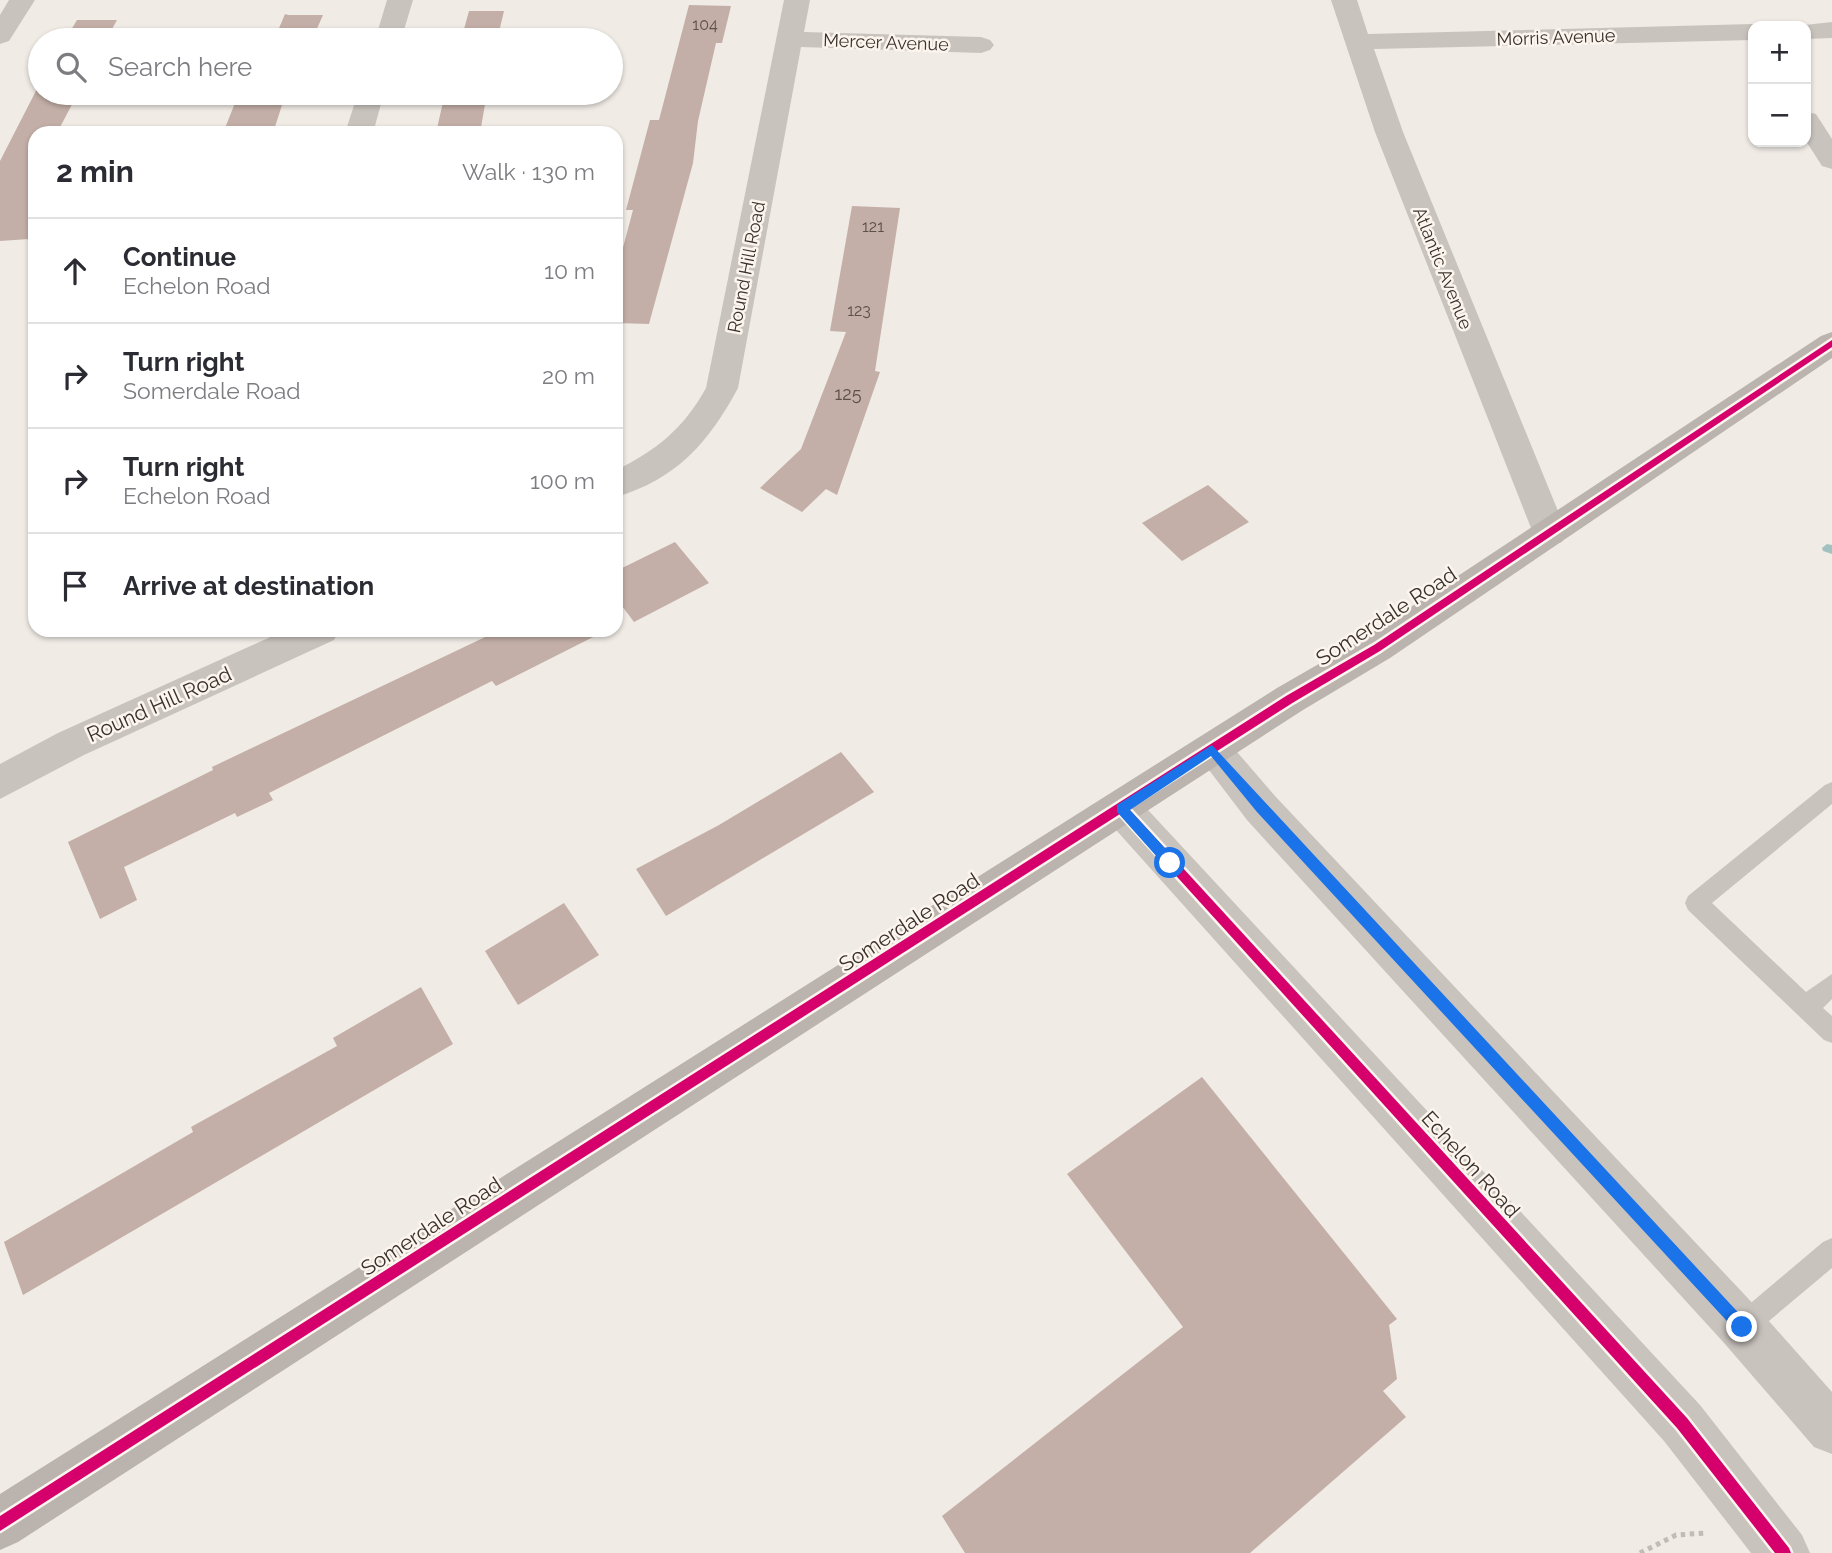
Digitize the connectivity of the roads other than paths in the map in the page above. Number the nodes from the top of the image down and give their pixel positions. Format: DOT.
graph roads {
  1 [pos="22,0"];
  2 [pos="400,0"];
  3 [pos="797,0"];
  4 [pos="1344,0"];
  5 [pos="392,28"];
  6 [pos="1747,29"];
  7 [pos="1832,30"];
  8 [pos="1811,31"];
  9 [pos="0,36"];
  10 [pos="790,38"];
  11 [pos="1359,42"];
  12 [pos="981,45"];
  13 [pos="367,105"];
  14 [pos="361,126"];
  15 [pos="1811,128"];
  16 [pos="1832,160"];
  17 [pos="1832,343"];
  18 [pos="623,481"];
  19 [pos="1550,533"];
  20 [pos="306,637"];
  21 [pos="1212,749"];
  22 [pos="0,783"];
  23 [pos="1832,790"];
  24 [pos="1122,809"];
  25 [pos="1832,985"];
  26 [pos="1806,1007"];
  27 [pos="1832,1032"];
  28 [pos="1832,1251"];
  29 [pos="1742,1327"];
  30 [pos="1832,1429"];
  31 [pos="0,1524"];
  32 [pos="1784,1553"];
  1 -- 9 [label="street"];
  2 -- 5 [label="street"];
  3 -- 10 [label="street, Round Hill Road"];
  4 -- 11 [label="street, Atlantic Avenue"];
  6 -- 11 [label="street, Morris Avenue"];
  7 -- 8 [label="street"];
  10 -- 12 [label="street, Mercer Avenue"];
  10 -- 18 [label="street, Round Hill Road"];
  11 -- 19 [label="street, Atlantic Avenue"];
  13 -- 14 [label="street"];
  15 -- 16 [label="street"];
  17 -- 19 [label="main road, Somerdale Road"];
  19 -- 21 [label="main road, Somerdale Road"];
  20 -- 22 [label="street, Round Hill Road"];
  21 -- 24 [label="main road, Somerdale Road"];
  21 -- 29 [label="street"];
  23 -- 26 [label="lane"];
  24 -- 31 [label="main road, Somerdale Road"];
  24 -- 32 [label="street, Echelon Road"];
  25 -- 26 [label="lane"];
  26 -- 27 [label="lane"];
  28 -- 29 [label="lane"];
  29 -- 30 [label="street"];
}
